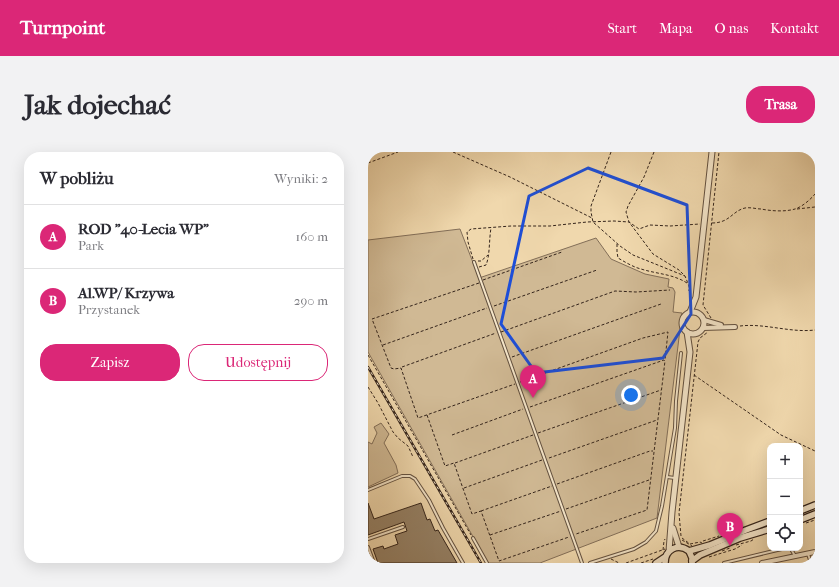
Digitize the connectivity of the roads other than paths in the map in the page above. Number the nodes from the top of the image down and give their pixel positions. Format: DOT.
graph roads {
  1 [pos="712,152"];
  2 [pos="474,262"];
  3 [pos="696,297"];
  4 [pos="690,312"];
  5 [pos="698,313"];
  6 [pos="704,320"];
  7 [pos="710,325"];
  8 [pos="735,327"];
  9 [pos="703,328"];
  10 [pos="688,332"];
  11 [pos="696,333"];
  12 [pos="690,352"];
  13 [pos="681,353"];
  14 [pos="666,477"];
  15 [pos="676,478"];
  16 [pos="368,490"];
  17 [pos="815,505"];
  18 [pos="803,509"];
  19 [pos="815,514"];
  20 [pos="767,522"];
  21 [pos="803,522"];
  22 [pos="672,523"];
  23 [pos="403,527"];
  24 [pos="767,530"];
  25 [pos="473,538"];
  26 [pos="368,539"];
  27 [pos="368,547"];
  28 [pos="679,547"];
  29 [pos="666,550"];
  30 [pos="774,551"];
  31 [pos="792,551"];
  32 [pos="689,552"];
  33 [pos="815,552"];
  34 [pos="808,553"];
  35 [pos="795,556"];
  36 [pos="665,560"];
  37 [pos="692,562"];
  38 [pos="374,563"];
  39 [pos="463,563"];
  40 [pos="487,563"];
  41 [pos="582,563"];
  42 [pos="590,563"];
  43 [pos="656,563"];
  44 [pos="724,563"];
  45 [pos="762,563"];
  46 [pos="811,563"];
  1 -- 3 [label="street"];
  2 -- 41 [label="lane"];
  3 -- 4 [label="street"];
  3 -- 5 [label="street"];
  4 -- 5 [label="street"];
  4 -- 10 [label="street"];
  5 -- 6 [label="street"];
  6 -- 7 [label="street"];
  6 -- 9 [label="street"];
  7 -- 8 [label="street"];
  7 -- 9 [label="street"];
  9 -- 11 [label="street"];
  10 -- 11 [label="street"];
  10 -- 12 [label="street"];
  11 -- 12 [label="street"];
  12 -- 15 [label="street"];
  13 -- 14 [label="lane"];
  14 -- 15 [label="lane"];
  14 -- 42 [label="lane"];
  15 -- 22 [label="street"];
  16 -- 39 [label="lane"];
  17 -- 18 [label="main road"];
  19 -- 21 [label="main road"];
  20 -- 32 [label="main road"];
  22 -- 28 [label="street"];
  22 -- 29 [label="street"];
  23 -- 26 [label="lane"];
  24 -- 37 [label="main road"];
  25 -- 40 [label="lane"];
  27 -- 38 [label="lane"];
  28 -- 29 [label="main road"];
  28 -- 32 [label="main road"];
  29 -- 36 [label="main road"];
  30 -- 44 [label="lane"];
  31 -- 35 [label="lane"];
  32 -- 37 [label="main road"];
  33 -- 34 [label="street"];
  34 -- 35 [label="street"];
  34 -- 46 [label="lane"];
  35 -- 45 [label="street"];
  36 -- 43 [label="main road"];
}
